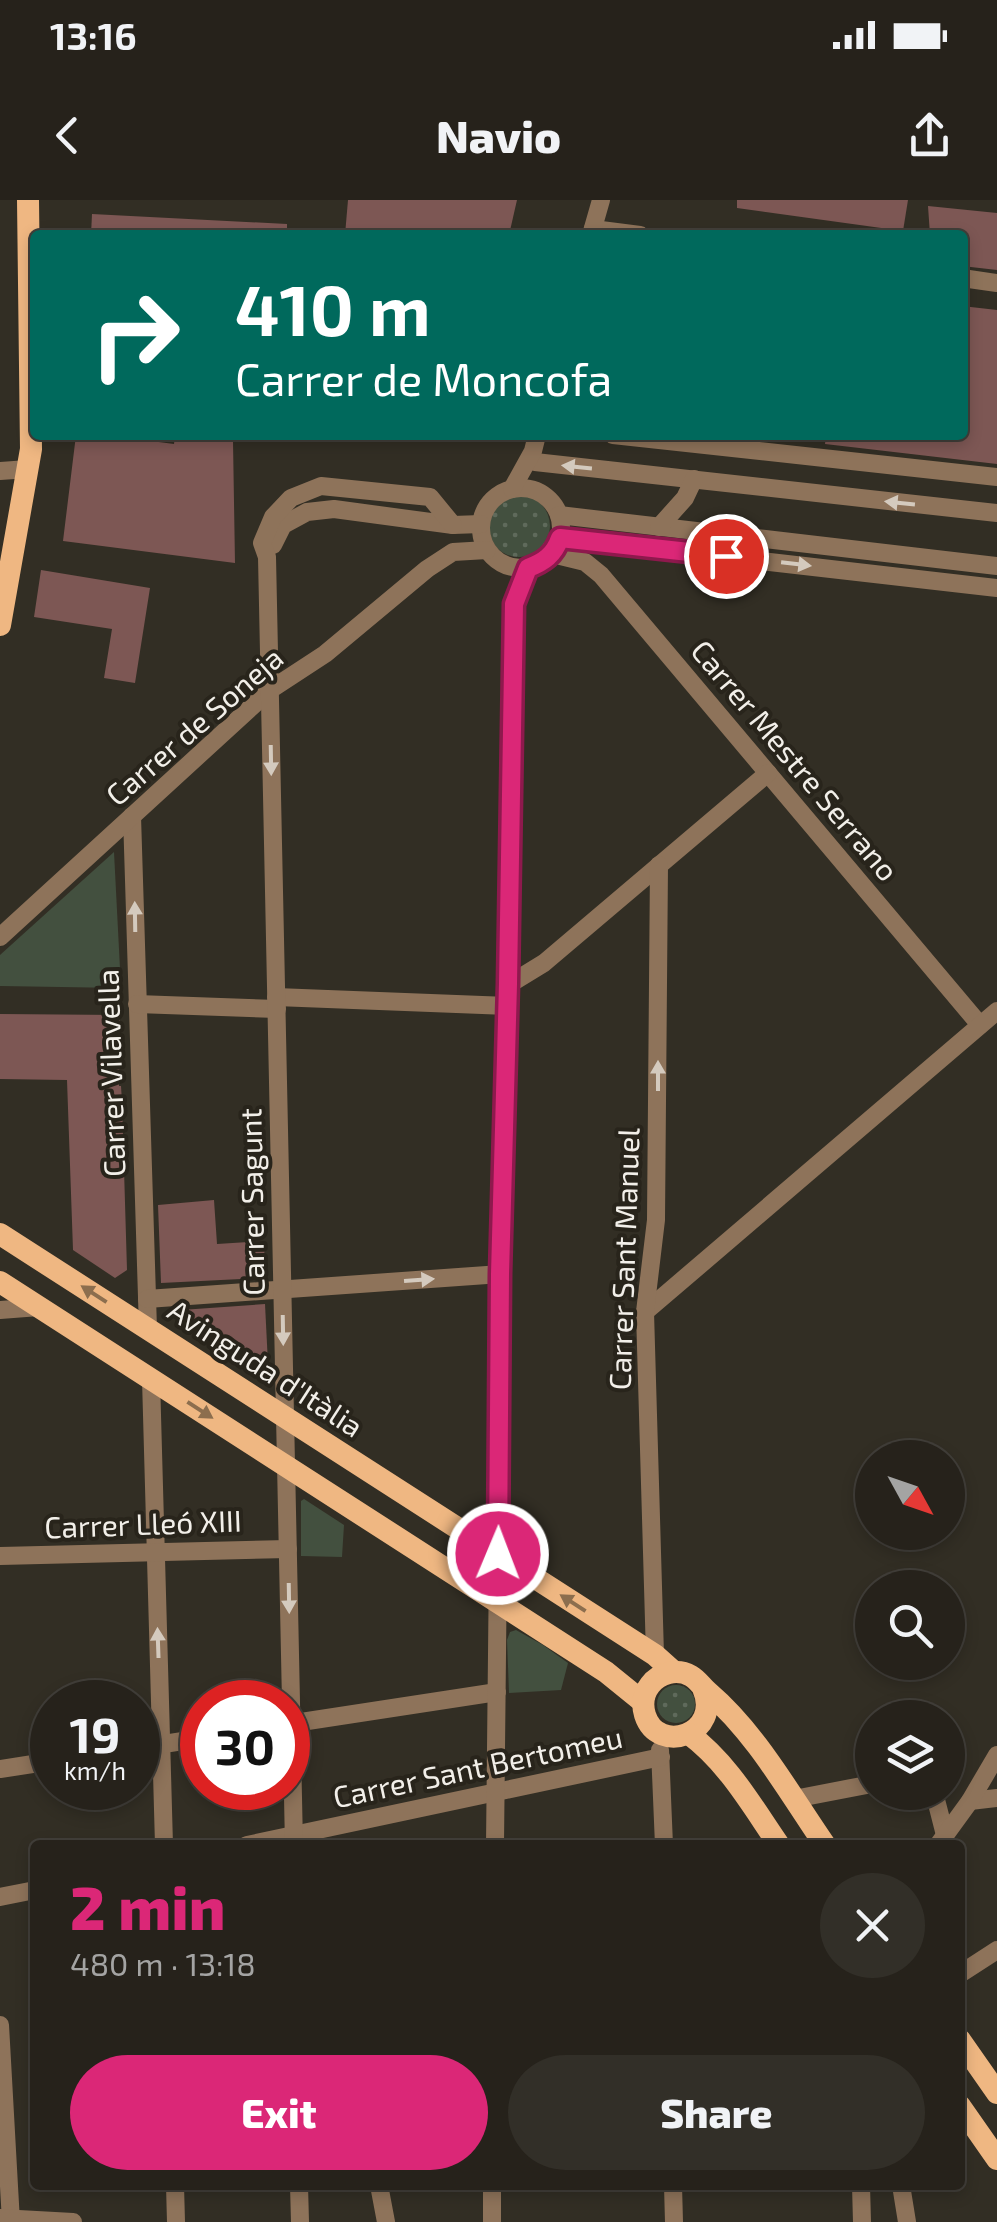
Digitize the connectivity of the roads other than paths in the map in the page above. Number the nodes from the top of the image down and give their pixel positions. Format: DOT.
graph roads {
  1 [pos="28,200"];
  2 [pos="601,200"];
  3 [pos="593,230"];
  4 [pos="968,279"];
  5 [pos="997,283"];
  6 [pos="30,365"];
  7 [pos="31,440"];
  8 [pos="658,440"];
  9 [pos="535,449"];
  10 [pos="28,469"];
  11 [pos="0,471"];
  12 [pos="997,477"];
  13 [pos="694,480"];
  14 [pos="512,489"];
  15 [pos="540,492"];
  16 [pos="997,513"];
  17 [pos="559,515"];
  18 [pos="481,524"];
  19 [pos="659,527"];
  20 [pos="8,537"];
  21 [pos="556,546"];
  22 [pos="487,550"];
  23 [pos="997,566"];
  24 [pos="528,568"];
  25 [pos="997,588"];
  26 [pos="1,610"];
  27 [pos="270,690"];
  28 [pos="768,773"];
  29 [pos="132,816"];
  30 [pos="659,865"];
  31 [pos="0,937"];
  32 [pos="508,984"];
  33 [pos="276,1003"];
  34 [pos="137,1004"];
  35 [pos="508,1006"];
  36 [pos="997,1010"];
  37 [pos="980,1025"];
  38 [pos="0,1234"];
  39 [pos="500,1274"];
  40 [pos="0,1282"];
  41 [pos="282,1289"];
  42 [pos="147,1299"];
  43 [pos="39,1307"];
  44 [pos="0,1310"];
  45 [pos="645,1312"];
  46 [pos="148,1330"];
  47 [pos="151,1379"];
  48 [pos="286,1418"];
  49 [pos="286,1466"];
  50 [pos="288,1549"];
  51 [pos="155,1552"];
  52 [pos="498,1554"];
  53 [pos="0,1556"];
  54 [pos="497,1601"];
  55 [pos="656,1656"];
  56 [pos="674,1672"];
  57 [pos="289,1680"];
  58 [pos="703,1688"];
  59 [pos="496,1692"];
  60 [pos="643,1702"];
  61 [pos="310,1721"];
  62 [pos="656,1730"];
  63 [pos="689,1734"];
  64 [pos="180,1741"];
  65 [pos="161,1744"];
  66 [pos="997,1755"];
  67 [pos="661,1758"];
  68 [pos="30,1764"];
  69 [pos="0,1769"];
  70 [pos="855,1787"];
  71 [pos="496,1792"];
  72 [pos="997,1798"];
  73 [pos="794,1800"];
  74 [pos="970,1801"];
  75 [pos="293,1810"];
  76 [pos="937,1810"];
  77 [pos="164,1840"];
  78 [pos="294,1840"];
  79 [pos="495,1840"];
  80 [pos="664,1840"];
  81 [pos="776,1840"];
  82 [pos="822,1840"];
  83 [pos="941,1840"];
  84 [pos="30,1891"];
  85 [pos="0,1897"];
  86 [pos="997,1950"];
  87 [pos="965,1971"];
  88 [pos="0,2025"];
  89 [pos="965,2047"];
  90 [pos="2,2089"];
  91 [pos="997,2093"];
  92 [pos="965,2113"];
  93 [pos="997,2160"];
  94 [pos="174,2190"];
  95 [pos="300,2190"];
  96 [pos="381,2190"];
  97 [pos="492,2190"];
  98 [pos="673,2190"];
  99 [pos="861,2190"];
  100 [pos="902,2190"];
  101 [pos="8,2219"];
  102 [pos="72,2222"];
  103 [pos="176,2222"];
  104 [pos="300,2222"];
  105 [pos="386,2222"];
  106 [pos="492,2222"];
  107 [pos="674,2222"];
  108 [pos="862,2222"];
  109 [pos="907,2222"];
  1 -- 6 [label="main road"];
  2 -- 3 [label="street"];
  4 -- 5 [label="street"];
  7 -- 10 [label="main road"];
  8 -- 12 [label="street"];
  13 -- 9 [label="street, one-way"];
  9 -- 14 [label="street"];
  9 -- 15 [label="street"];
  10 -- 11 [label="street"];
  10 -- 20 [label="main road"];
  16 -- 13 [label="street, one-way"];
  13 -- 19 [label="street"];
  14 -- 15 [label="street"];
  14 -- 18 [label="street"];
  15 -- 17 [label="street"];
  17 -- 19 [label="street"];
  17 -- 21 [label="street"];
  18 -- 22 [label="street"];
  18 -- 27 [label="street, Carrer Sagunt"];
  19 -- 23 [label="street"];
  20 -- 26 [label="main road"];
  21 -- 24 [label="street"];
  21 -- 25 [label="street, one-way"];
  21 -- 28 [label="street, Carrer Mestre Serrano"];
  22 -- 24 [label="street"];
  22 -- 27 [label="street, Carrer de Soneja"];
  24 -- 32 [label="street"];
  27 -- 29 [label="street, Carrer de Soneja"];
  27 -- 33 [label="street, Carrer Sagunt, one-way"];
  28 -- 30 [label="street"];
  28 -- 37 [label="street, Carrer Mestre Serrano"];
  29 -- 31 [label="street, Carrer de Soneja"];
  34 -- 29 [label="street, Carrer Vilavella, one-way"];
  30 -- 32 [label="street"];
  45 -- 30 [label="street, Carrer Sant Manuel, one-way"];
  32 -- 35 [label="street"];
  33 -- 34 [label="street"];
  33 -- 35 [label="street"];
  33 -- 41 [label="street, Carrer Sagunt"];
  34 -- 42 [label="street, Carrer Vilavella"];
  35 -- 39 [label="street"];
  36 -- 37 [label="street"];
  37 -- 45 [label="street"];
  46 -- 38 [label="main road, Avinguda d'Itàlia, one-way"];
  41 -- 39 [label="street, one-way"];
  39 -- 52 [label="street"];
  40 -- 43 [label="main road"];
  41 -- 42 [label="street"];
  41 -- 48 [label="street, Carrer Sagunt, one-way"];
  42 -- 46 [label="street, Carrer Vilavella"];
  43 -- 44 [label="street"];
  43 -- 47 [label="main road"];
  45 -- 55 [label="street, Carrer Sant Manuel"];
  46 -- 48 [label="main road, Avinguda d'Itàlia"];
  47 -- 49 [label="main road, one-way"];
  47 -- 51 [label="street"];
  48 -- 49 [label="street, Carrer Sagunt"];
  48 -- 52 [label="main road, Avinguda d'Itàlia"];
  49 -- 50 [label="street, Carrer Sagunt"];
  49 -- 54 [label="main road"];
  50 -- 51 [label="street, Carrer Lleó XIII"];
  50 -- 57 [label="street, Carrer Sagunt, one-way"];
  51 -- 53 [label="street, Carrer Lleó XIII"];
  65 -- 51 [label="street, one-way"];
  52 -- 54 [label="street"];
  55 -- 52 [label="main road, Avinguda d'Itàlia, one-way"];
  54 -- 59 [label="street"];
  54 -- 60 [label="main road"];
  55 -- 56 [label="main road, Avinguda d'Itàlia"];
  56 -- 58 [label="main road"];
  56 -- 60 [label="main road"];
  58 -- 63 [label="main road"];
  58 -- 73 [label="main road"];
  59 -- 61 [label="street"];
  59 -- 71 [label="street"];
  60 -- 62 [label="main road"];
  62 -- 63 [label="main road"];
  62 -- 67 [label="street"];
  63 -- 81 [label="main road"];
  64 -- 65 [label="street"];
  65 -- 77 [label="street"];
  66 -- 74 [label="street"];
  67 -- 71 [label="street, Carrer Sant Bertomeu"];
  67 -- 80 [label="street"];
  68 -- 69 [label="street"];
  70 -- 73 [label="street"];
  71 -- 78 [label="street, Carrer Sant Bertomeu"];
  71 -- 79 [label="street"];
  72 -- 74 [label="street"];
  73 -- 82 [label="main road"];
  74 -- 83 [label="street"];
  75 -- 78 [label="street, Carrer Sagunt"];
  76 -- 83 [label="street"];
  84 -- 85 [label="street"];
  86 -- 87 [label="street"];
  88 -- 90 [label="street"];
  89 -- 91 [label="main road"];
  90 -- 101 [label="street"];
  92 -- 93 [label="main road"];
  94 -- 103 [label="street"];
  95 -- 104 [label="street"];
  96 -- 105 [label="street"];
  97 -- 106 [label="street"];
  98 -- 107 [label="street"];
  99 -- 108 [label="street"];
  100 -- 109 [label="street"];
  101 -- 102 [label="street"];
}
